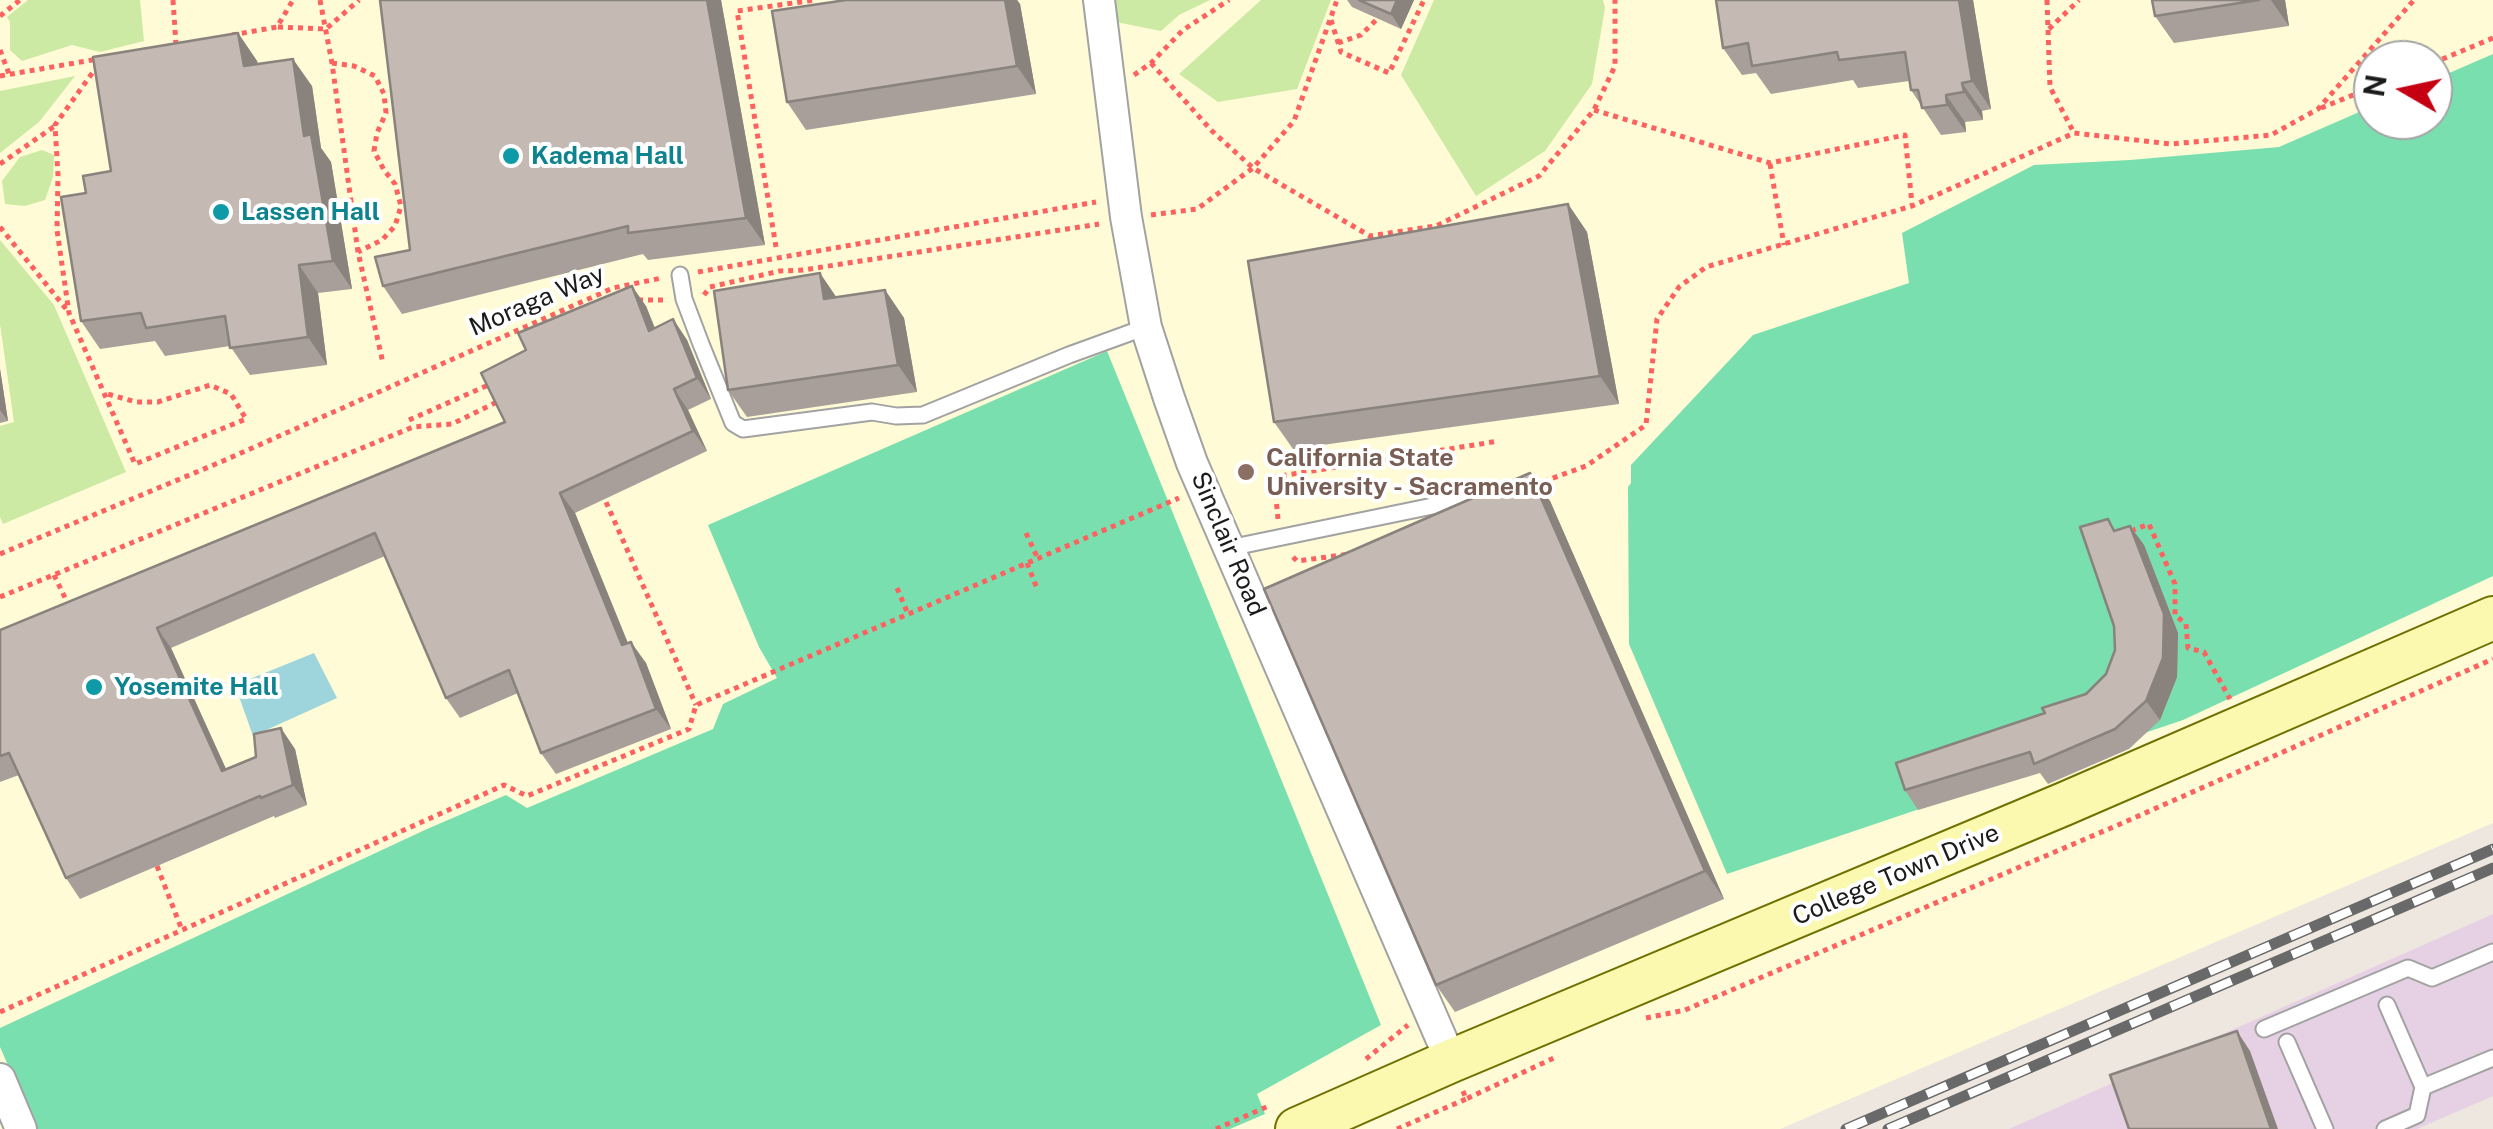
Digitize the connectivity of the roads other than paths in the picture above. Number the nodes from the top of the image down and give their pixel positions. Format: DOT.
graph roads {
  1 [pos="1099,0"];
  2 [pos="680,275"];
  3 [pos="1146,328"];
  4 [pos="1534,485"];
  5 [pos="1229,548"];
  6 [pos="2493,618"];
  7 [pos="2493,952"];
  8 [pos="2388,1005"];
  9 [pos="2264,1029"];
  10 [pos="2287,1042"];
  11 [pos="2493,1058"];
  12 [pos="0,1079"];
  13 [pos="1458,1080"];
  14 [pos="2424,1087"];
  15 [pos="22,1129"];
  16 [pos="1297,1129"];
  17 [pos="2326,1129"];
  18 [pos="2385,1129"];
  1 -- 3 [label="street, Sinclair Road"];
  2 -- 3 [label="lane"];
  3 -- 5 [label="street, Sinclair Road"];
  4 -- 5 [label="lane"];
  5 -- 13 [label="street, Sinclair Road"];
  6 -- 13 [label="street, College Town Drive"];
  7 -- 9 [label="lane"];
  8 -- 14 [label="lane"];
  10 -- 17 [label="lane"];
  11 -- 14 [label="lane"];
  12 -- 15 [label="street"];
  13 -- 16 [label="street, College Town Drive"];
  14 -- 18 [label="lane"];
}
